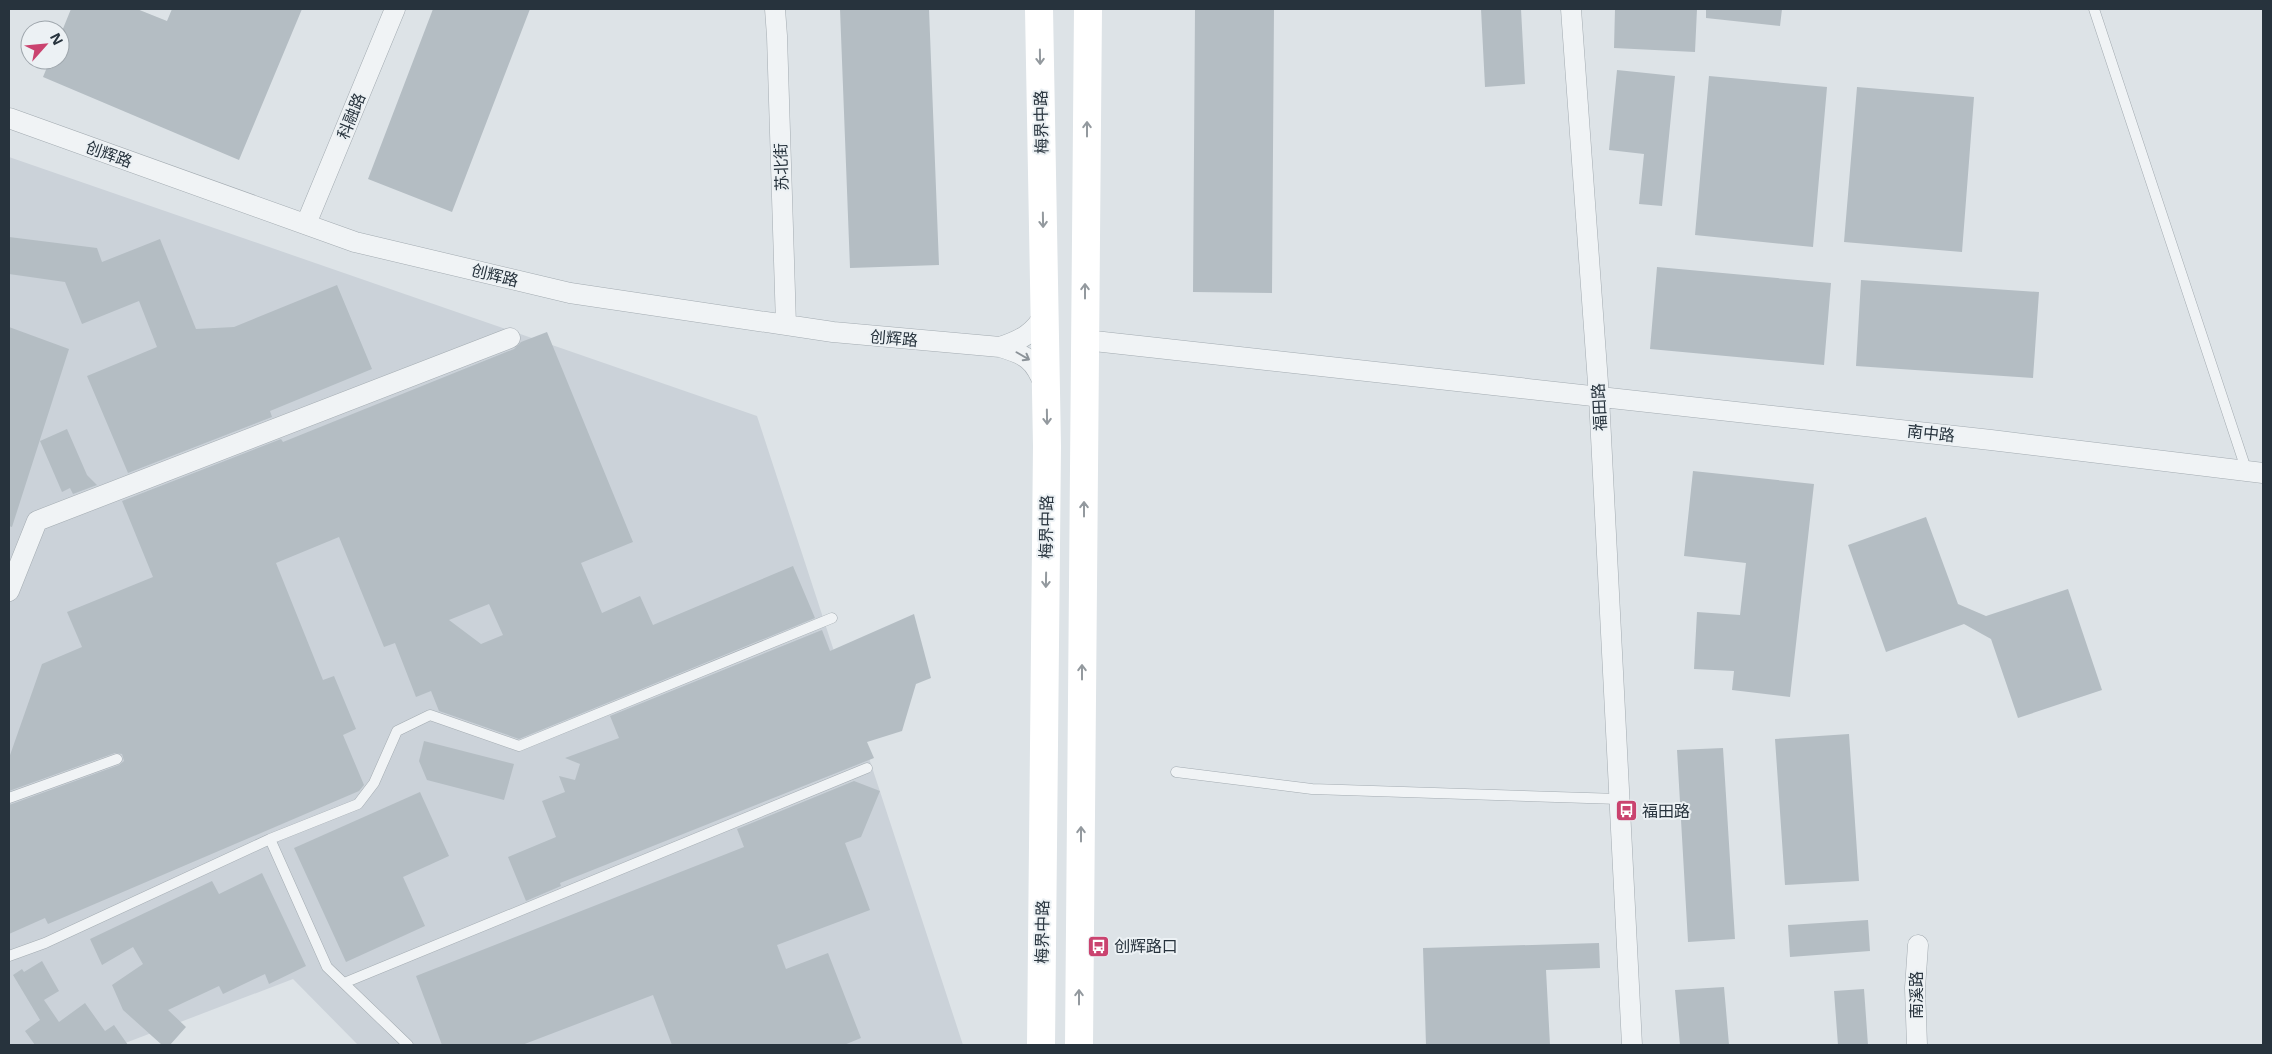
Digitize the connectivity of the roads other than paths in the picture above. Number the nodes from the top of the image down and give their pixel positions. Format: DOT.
graph roads {
  1 [pos="395,9"];
  2 [pos="774,9"];
  3 [pos="1039,9"];
  4 [pos="1088,9"];
  5 [pos="1571,9"];
  6 [pos="2094,9"];
  7 [pos="9,118"];
  8 [pos="306,224"];
  9 [pos="1045,312"];
  10 [pos="786,325"];
  11 [pos="510,338"];
  12 [pos="1085,340"];
  13 [pos="1000,347"];
  14 [pos="1046,390"];
  15 [pos="1599,397"];
  16 [pos="2255,471"];
  17 [pos="9,591"];
  18 [pos="832,618"];
  19 [pos="118,759"];
  20 [pos="867,768"];
  21 [pos="1176,772"];
  22 [pos="9,798"];
  23 [pos="1620,799"];
  24 [pos="270,839"];
  25 [pos="1918,945"];
  26 [pos="9,956"];
  27 [pos="344,983"];
  28 [pos="408,1045"];
  29 [pos="1041,1045"];
  30 [pos="1079,1045"];
  31 [pos="1632,1045"];
  32 [pos="1917,1045"];
  1 -- 8 [label="street, 科融路"];
  2 -- 10 [label="street, 苏北街"];
  3 -- 9 [label="main road, 梅界中路, one-way"];
  12 -- 4 [label="main road, one-way"];
  5 -- 15 [label="street, 福田路"];
  6 -- 16 [label="lane"];
  7 -- 8 [label="street, 创辉路"];
  8 -- 10 [label="street, 创辉路"];
  9 -- 13 [label="street"];
  9 -- 14 [label="main road, 梅界中路"];
  10 -- 13 [label="street, 创辉路"];
  11 -- 17 [label="street"];
  12 -- 15 [label="street, 南中路"];
  30 -- 12 [label="main road, one-way"];
  13 -- 14 [label="street, one-way"];
  14 -- 29 [label="main road, 梅界中路, one-way"];
  15 -- 16 [label="street, 南中路"];
  15 -- 23 [label="street, 福田路"];
  18 -- 24 [label="lane"];
  19 -- 22 [label="lane"];
  20 -- 27 [label="lane"];
  21 -- 23 [label="lane"];
  23 -- 31 [label="street, 福田路"];
  24 -- 26 [label="lane"];
  24 -- 27 [label="lane"];
  25 -- 32 [label="street, 南溪路"];
  27 -- 28 [label="lane"];
}
